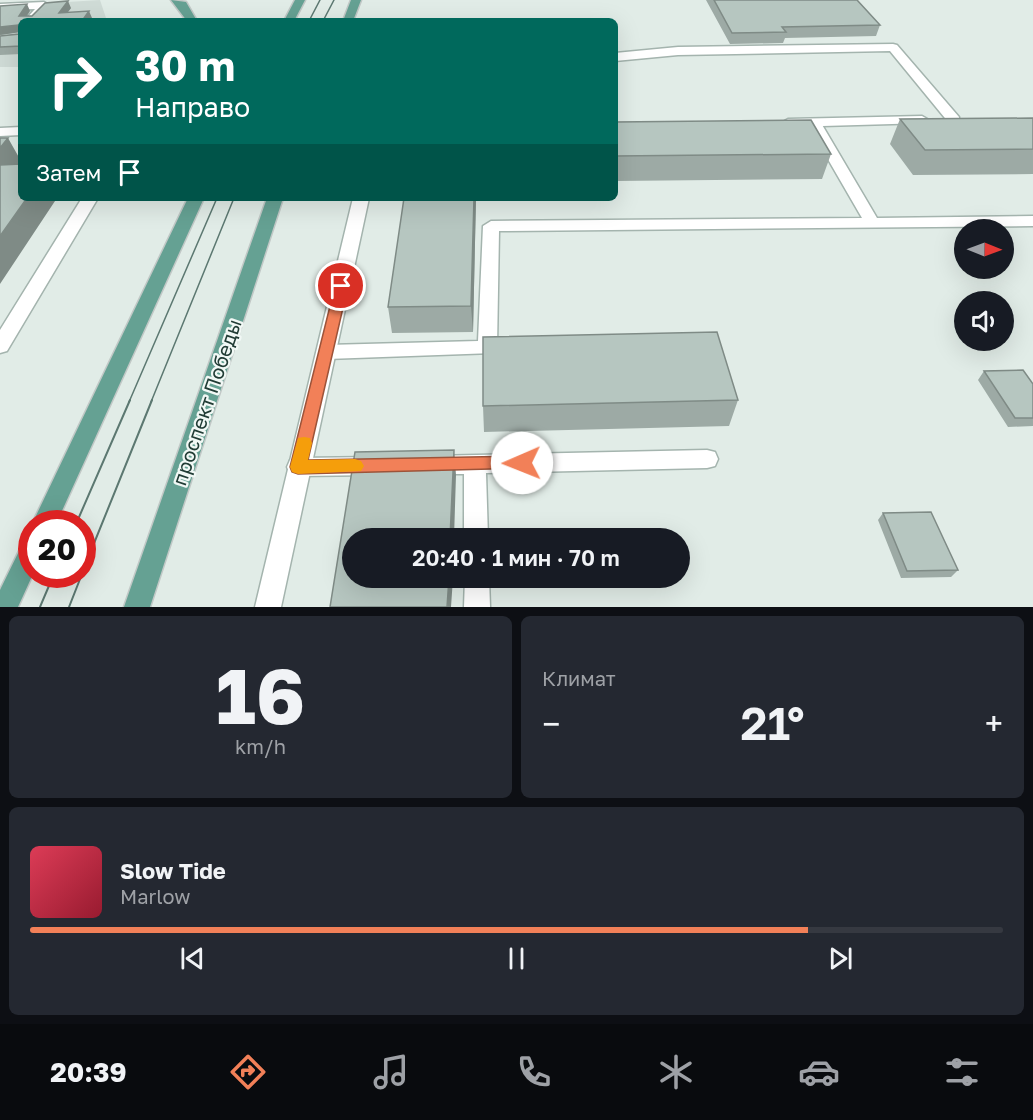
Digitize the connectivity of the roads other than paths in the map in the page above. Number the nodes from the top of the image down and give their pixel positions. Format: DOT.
graph roads {
  1 [pos="176,0"];
  2 [pos="300,0"];
  3 [pos="357,0"];
  4 [pos="0,7"];
  5 [pos="32,18"];
  6 [pos="190,18"];
  7 [pos="291,18"];
  8 [pos="349,18"];
  9 [pos="618,57"];
  10 [pos="779,123"];
  11 [pos="814,123"];
  12 [pos="18,131"];
  13 [pos="0,132"];
  14 [pos="88,201"];
  15 [pos="195,201"];
  16 [pos="274,201"];
  17 [pos="360,201"];
  18 [pos="1033,221"];
  19 [pos="872,222"];
  20 [pos="0,346"];
  21 [pos="327,352"];
  22 [pos="707,459"];
  23 [pos="475,464"];
  24 [pos="416,465"];
  25 [pos="393,466"];
  26 [pos="298,467"];
  27 [pos="51,510"];
  28 [pos="476,528"];
  29 [pos="18,580"];
  30 [pos="477,588"];
  31 [pos="5,607"];
  32 [pos="137,607"];
  33 [pos="268,607"];
  34 [pos="477,607"];
  1 -- 6 [label="main road"];
  2 -- 7 [label="main road"];
  3 -- 8 [label="main road"];
  4 -- 5 [label="street"];
  9 -- 11 [label="street"];
  10 -- 11 [label="street"];
  11 -- 19 [label="street"];
  12 -- 13 [label="street"];
  14 -- 20 [label="street"];
  15 -- 27 [label="main road"];
  16 -- 32 [label="main road, проспект Победы"];
  17 -- 21 [label="street"];
  18 -- 19 [label="street"];
  19 -- 21 [label="street"];
  21 -- 26 [label="street"];
  22 -- 23 [label="street"];
  23 -- 24 [label="street"];
  23 -- 28 [label="street"];
  25 -- 26 [label="street"];
  26 -- 33 [label="street"];
  29 -- 31 [label="main road"];
  30 -- 34 [label="street"];
}
